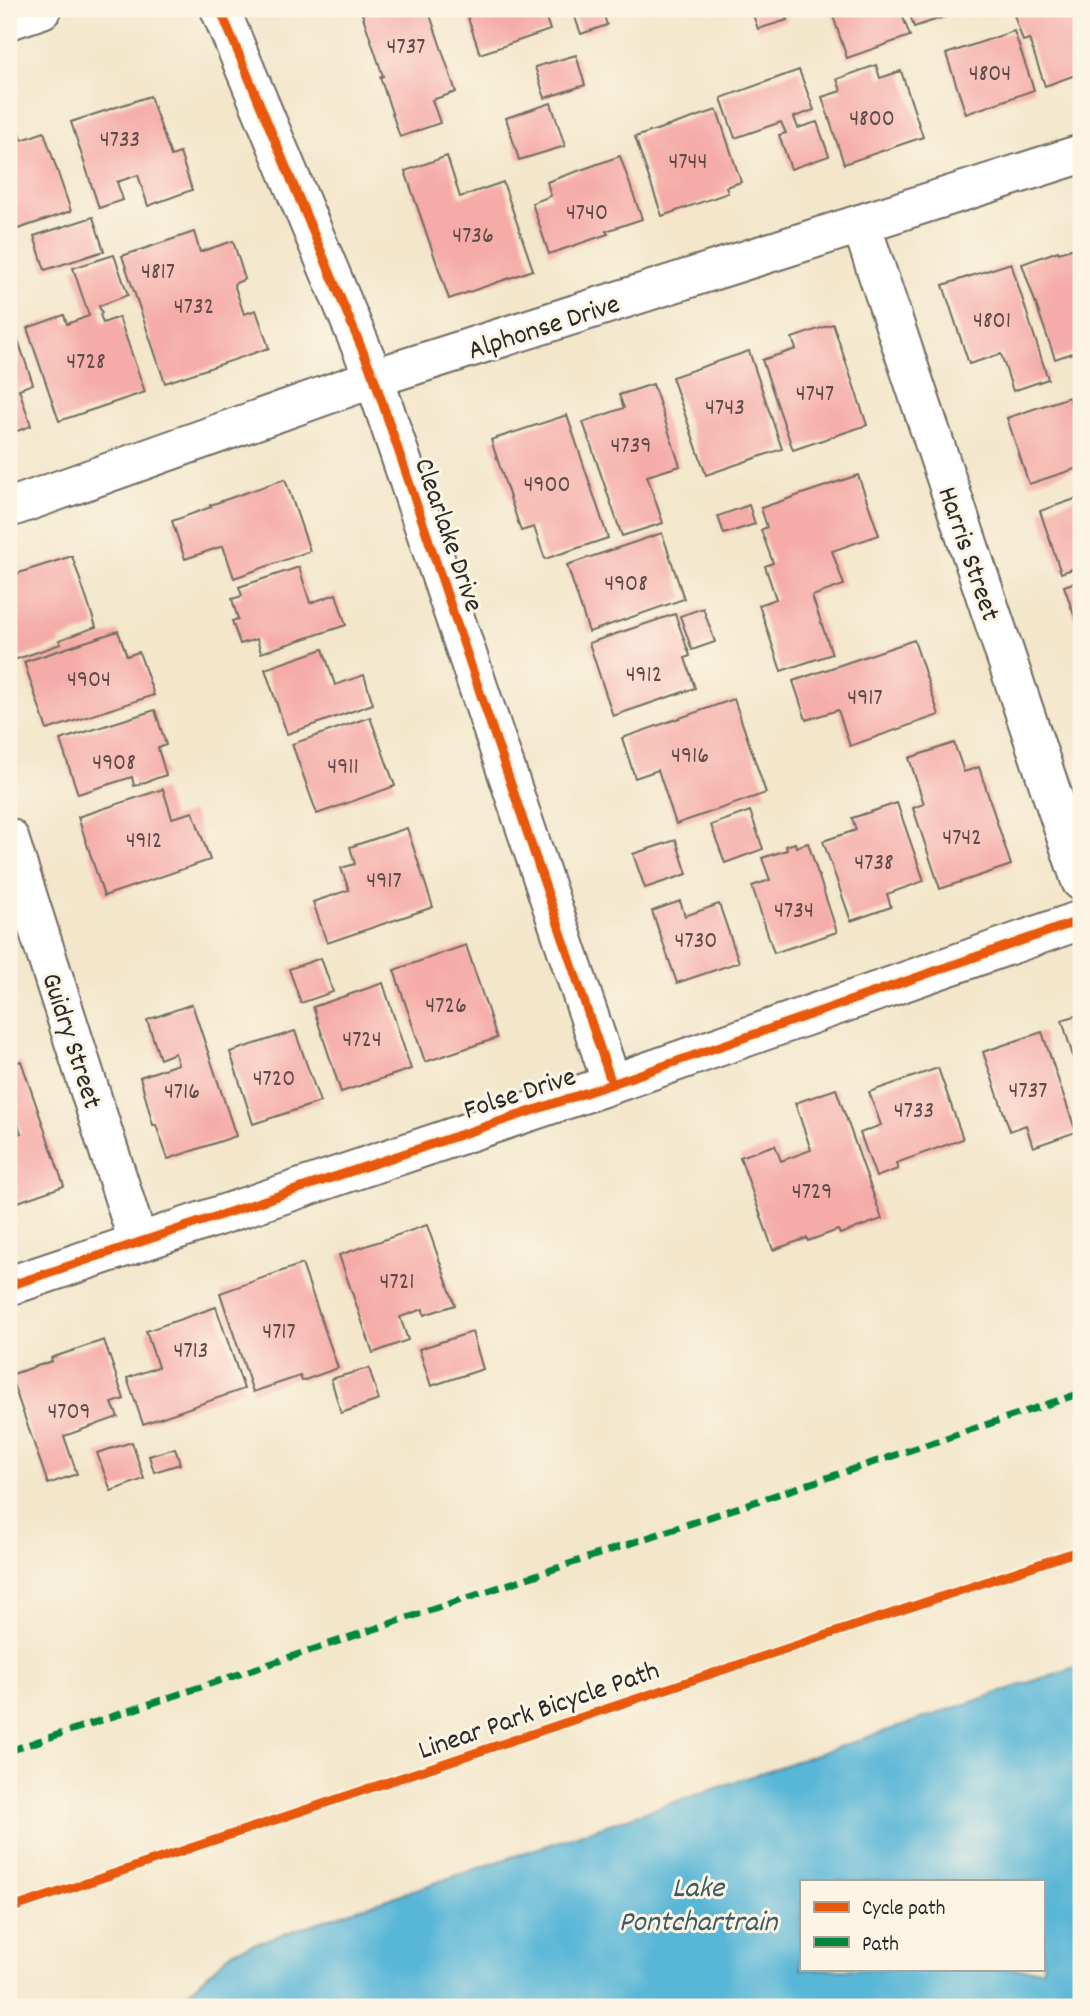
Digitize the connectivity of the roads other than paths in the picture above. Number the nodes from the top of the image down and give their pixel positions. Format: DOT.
graph roads {
  1 [pos="42,9"];
  2 [pos="220,9"];
  3 [pos="9,20"];
  4 [pos="1081,154"];
  5 [pos="861,224"];
  6 [pos="374,378"];
  7 [pos="9,508"];
  8 [pos="9,838"];
  9 [pos="1081,881"];
  10 [pos="1081,920"];
  11 [pos="612,1084"];
  12 [pos="138,1242"];
  13 [pos="9,1286"];
  1 -- 3 [label="street"];
  2 -- 6 [label="street, Clearlake Drive"];
  4 -- 5 [label="street, Alphonse Drive"];
  5 -- 6 [label="street, Alphonse Drive"];
  5 -- 9 [label="street, Harris Street"];
  6 -- 7 [label="street, Alphonse Drive"];
  6 -- 11 [label="street, Clearlake Drive"];
  8 -- 12 [label="street, Guidry Street"];
  10 -- 11 [label="street, Folse Drive"];
  11 -- 12 [label="street, Folse Drive"];
  12 -- 13 [label="street, Folse Drive"];
}
